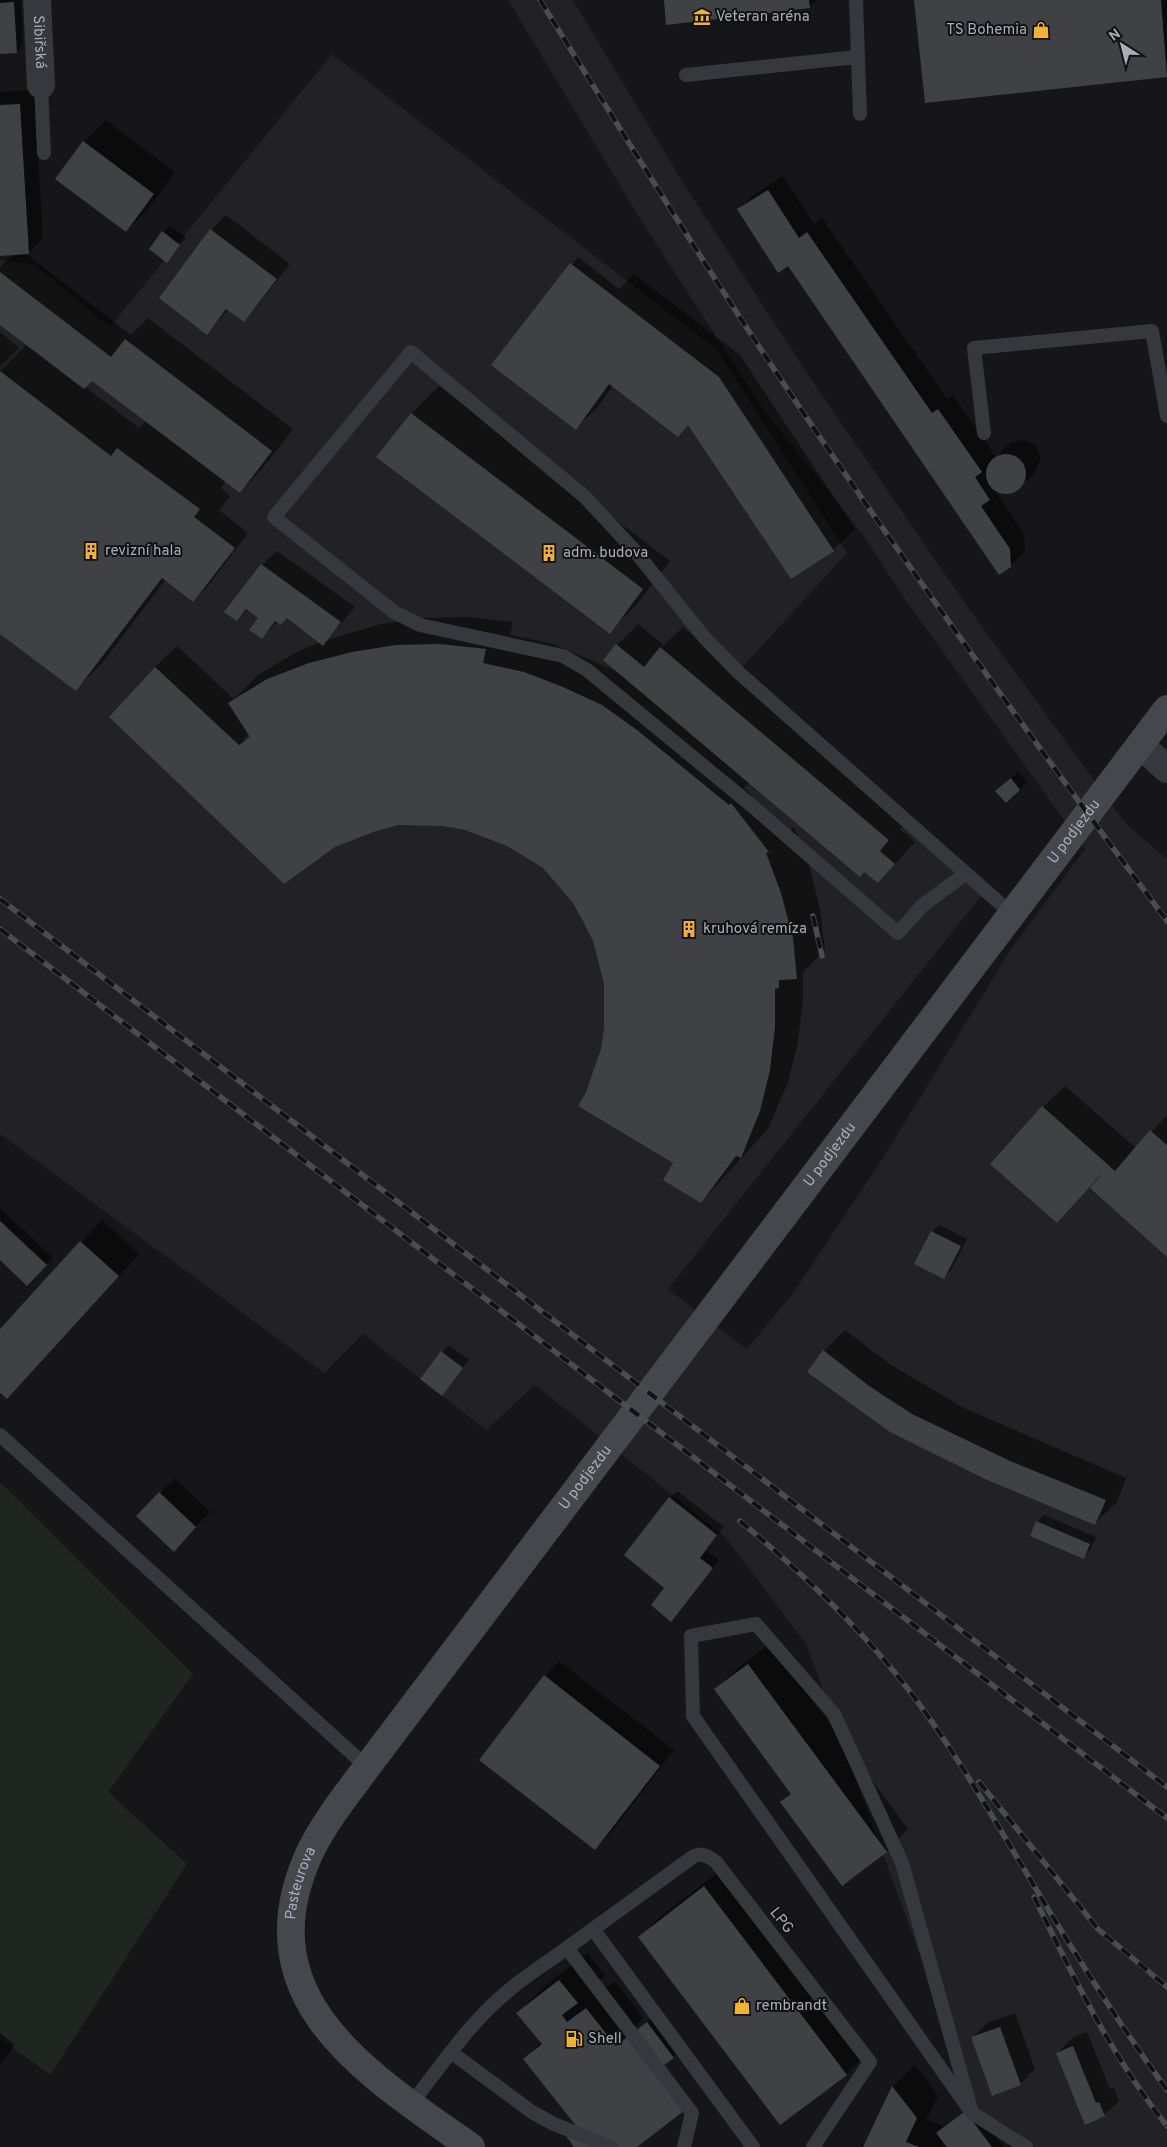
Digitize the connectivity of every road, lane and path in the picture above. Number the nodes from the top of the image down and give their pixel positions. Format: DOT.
graph roads {
  1 [pos="37,0"];
  2 [pos="856,0"];
  3 [pos="857,58"];
  4 [pos="686,75"];
  5 [pos="41,85"];
  6 [pos="860,114"];
  7 [pos="44,153"];
  8 [pos="1167,416"];
  9 [pos="984,433"];
  10 [pos="1167,709"];
  11 [pos="1140,745"];
  12 [pos="1167,768"];
  13 [pos="965,874"];
  14 [pos="1012,914"];
  15 [pos="0,1435"];
  16 [pos="493,1600"];
  17 [pos="367,1767"];
  18 [pos="593,1929"];
  19 [pos="567,1948"];
  20 [pos="450,2052"];
  21 [pos="411,2104"];
  22 [pos="972,2113"];
  23 [pos="471,2147"];
  24 [pos="611,2147"];
  25 [pos="684,2147"];
  26 [pos="754,2147"];
  27 [pos="813,2147"];
  28 [pos="1026,2147"];
  1 -- 5 [label="street, Sibiřská"];
  2 -- 3 [label="lane"];
  3 -- 4 [label="lane"];
  3 -- 6 [label="lane"];
  5 -- 7 [label="lane"];
  8 -- 9 [label="lane"];
  10 -- 11 [label="main road, U podjezdu"];
  11 -- 12 [label="street"];
  11 -- 14 [label="main road, U podjezdu"];
  13 -- 13 [label="lane"];
  13 -- 14 [label="lane"];
  14 -- 16 [label="main road, U podjezdu"];
  15 -- 17 [label="lane"];
  16 -- 17 [label="main road, Pasteurova"];
  17 -- 21 [label="main road, Pasteurova"];
  18 -- 19 [label="lane, LPG"];
  18 -- 26 [label="lane"];
  18 -- 27 [label="lane, LPG"];
  19 -- 20 [label="lane, LPG"];
  19 -- 25 [label="lane"];
  20 -- 21 [label="lane, LPG"];
  20 -- 24 [label="lane"];
  21 -- 23 [label="main road, Pasteurova"];
  22 -- 22 [label="lane"];
  22 -- 28 [label="lane"];
}
